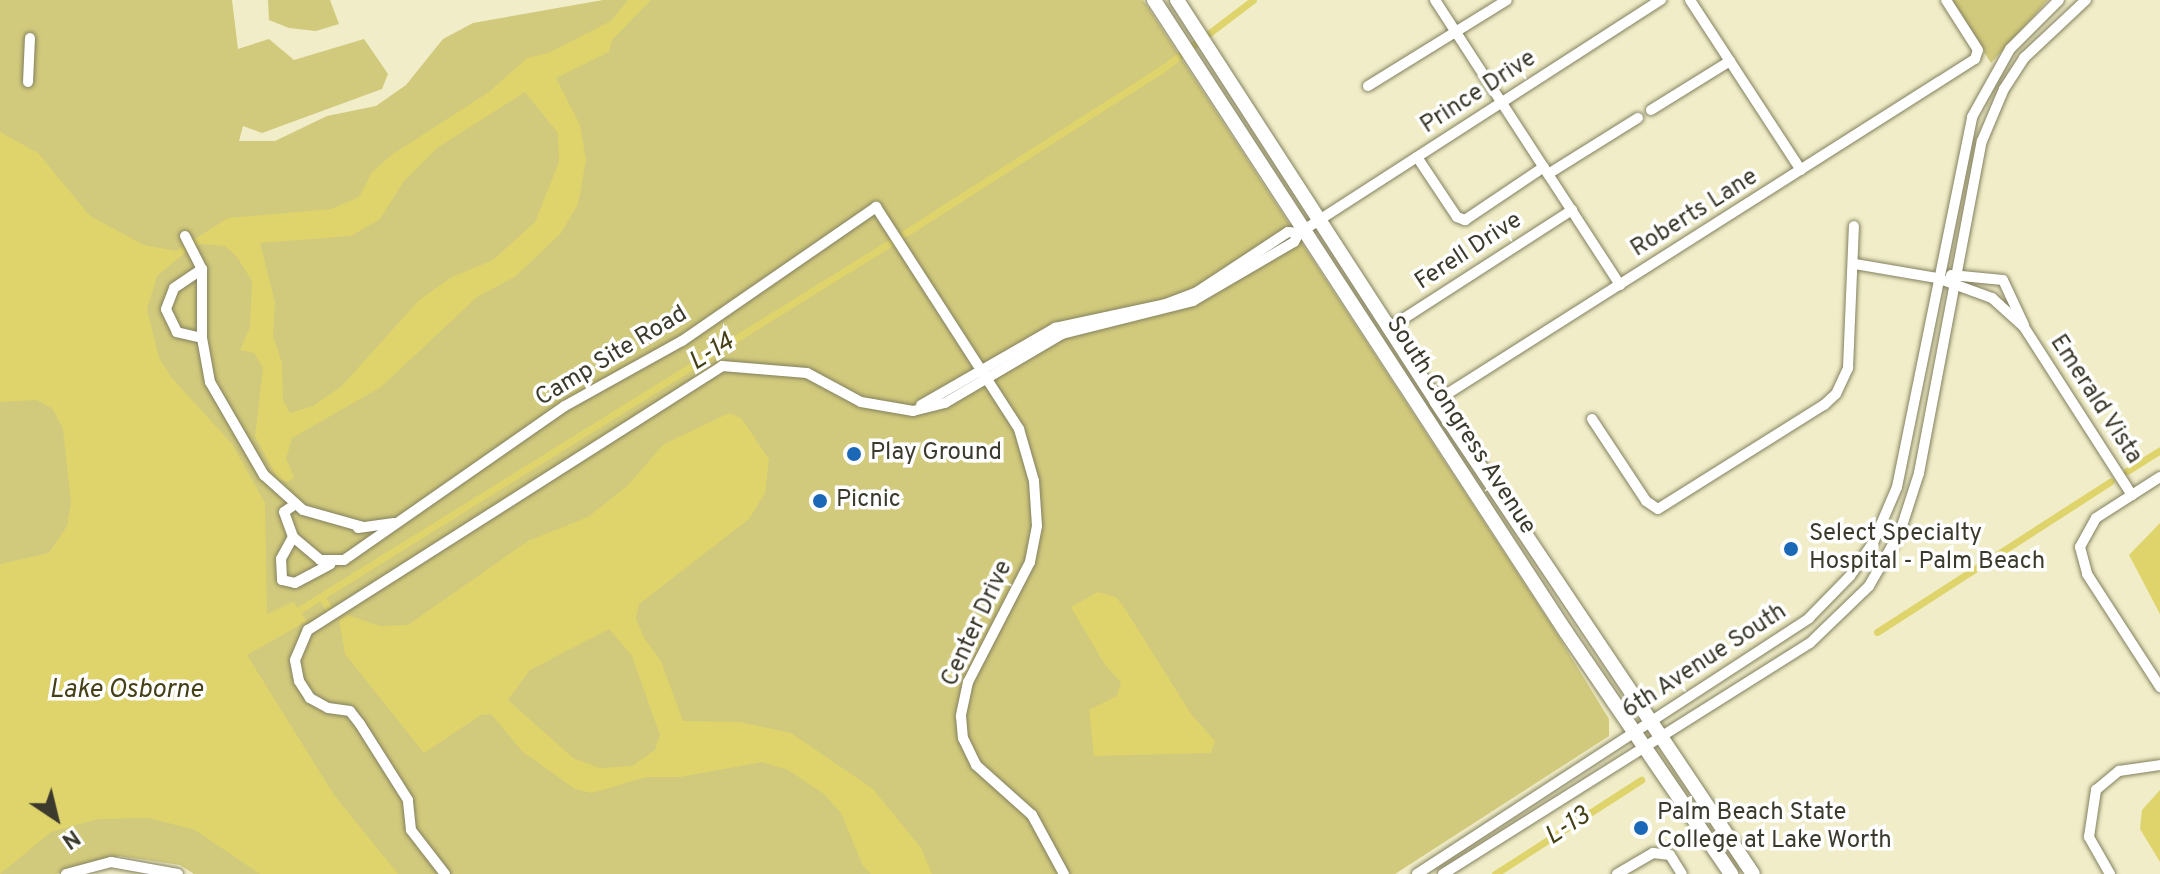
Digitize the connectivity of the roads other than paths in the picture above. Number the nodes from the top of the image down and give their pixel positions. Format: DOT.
graph roads {
  1 [pos="1154,0"];
  2 [pos="1177,0"];
  3 [pos="1435,0"];
  4 [pos="1507,0"];
  5 [pos="1661,0"];
  6 [pos="1690,0"];
  7 [pos="1946,0"];
  8 [pos="2059,0"];
  9 [pos="2086,0"];
  10 [pos="1455,32"];
  11 [pos="30,38"];
  12 [pos="1730,61"];
  13 [pos="28,82"];
  14 [pos="1368,86"];
  15 [pos="1502,103"];
  16 [pos="1651,110"];
  17 [pos="1638,118"];
  18 [pos="1417,157"];
  19 [pos="1546,170"];
  20 [pos="1801,170"];
  21 [pos="876,207"];
  22 [pos="1572,210"];
  23 [pos="1854,226"];
  24 [pos="1308,227"];
  25 [pos="185,236"];
  26 [pos="1855,264"];
  27 [pos="202,269"];
  28 [pos="1956,274"];
  29 [pos="1937,278"];
  30 [pos="1620,285"];
  31 [pos="1953,287"];
  32 [pos="2024,327"];
  33 [pos="1389,328"];
  34 [pos="202,338"];
  35 [pos="986,373"];
  36 [pos="1430,405"];
  37 [pos="1592,419"];
  38 [pos="264,475"];
  39 [pos="2160,477"];
  40 [pos="2132,495"];
  41 [pos="299,508"];
  42 [pos="284,512"];
  43 [pos="396,522"];
  44 [pos="366,527"];
  45 [pos="293,537"];
  46 [pos="362,546"];
  47 [pos="330,564"];
  48 [pos="2160,687"];
  49 [pos="1652,722"];
  50 [pos="1634,732"];
  51 [pos="1662,737"];
  52 [pos="1645,747"];
  53 [pos="2160,765"];
  54 [pos="66,874"];
  55 [pos="178,874"];
  56 [pos="445,874"];
  57 [pos="1064,874"];
  58 [pos="1420,874"];
  59 [pos="1443,874"];
  60 [pos="1617,874"];
  61 [pos="1682,874"];
  62 [pos="1731,874"];
  63 [pos="1753,874"];
  64 [pos="2110,874"];
  1 -- 24 [label="main road, South Congress Avenue"];
  2 -- 24 [label="main road, South Congress Avenue"];
  3 -- 10 [label="street"];
  4 -- 10 [label="street"];
  5 -- 15 [label="street, Prince Drive"];
  6 -- 12 [label="street"];
  7 -- 20 [label="street, Roberts Lane"];
  8 -- 29 [label="street, 6th Avenue South"];
  9 -- 28 [label="street, 6th Avenue South"];
  10 -- 14 [label="street"];
  10 -- 15 [label="street"];
  11 -- 13 [label="street"];
  12 -- 16 [label="street"];
  12 -- 20 [label="street"];
  15 -- 18 [label="street, Prince Drive"];
  15 -- 19 [label="street"];
  17 -- 19 [label="street"];
  18 -- 19 [label="street"];
  18 -- 24 [label="street, Prince Drive"];
  19 -- 22 [label="street"];
  20 -- 30 [label="street, Roberts Lane"];
  21 -- 35 [label="street, Center Drive"];
  21 -- 43 [label="street, Camp Site Road"];
  22 -- 30 [label="street"];
  22 -- 33 [label="street, Ferell Drive"];
  23 -- 26 [label="street"];
  24 -- 33 [label="main road, South Congress Avenue"];
  24 -- 35 [label="street, Prince Drive"];
  24 -- 36 [label="main road, South Congress Avenue"];
  25 -- 27 [label="street, Camp Site Road"];
  26 -- 29 [label="street"];
  26 -- 37 [label="street"];
  27 -- 34 [label="street, Camp Site Road"];
  27 -- 34 [label="street"];
  28 -- 29 [label="street, Emerald Vista"];
  28 -- 31 [label="street, 6th Avenue South"];
  28 -- 32 [label="street, Emerald Vista"];
  29 -- 31 [label="street, Emerald Vista"];
  29 -- 49 [label="street, 6th Avenue South"];
  30 -- 36 [label="street, Roberts Lane"];
  31 -- 32 [label="street, Emerald Vista"];
  31 -- 51 [label="street, 6th Avenue South"];
  32 -- 40 [label="street, Emerald Vista"];
  33 -- 36 [label="main road, South Congress Avenue"];
  34 -- 38 [label="street, Camp Site Road"];
  35 -- 56 [label="street, Prince Drive"];
  35 -- 57 [label="street, Center Drive"];
  36 -- 49 [label="main road, South Congress Avenue"];
  36 -- 50 [label="main road, South Congress Avenue"];
  38 -- 41 [label="street, Camp Site Road"];
  38 -- 42 [label="street"];
  39 -- 40 [label="street, Emerald Vista"];
  40 -- 48 [label="street, Emerald Vista"];
  41 -- 42 [label="street"];
  41 -- 44 [label="street, Camp Site Road"];
  42 -- 45 [label="street"];
  43 -- 44 [label="street, Camp Site Road"];
  43 -- 46 [label="street"];
  44 -- 46 [label="street"];
  45 -- 47 [label="street"];
  45 -- 47 [label="street"];
  46 -- 47 [label="street"];
  49 -- 50 [label="street, 6th Avenue South"];
  49 -- 51 [label="main road, South Congress Avenue"];
  50 -- 52 [label="main road, South Congress Avenue"];
  50 -- 58 [label="street, 6th Avenue South"];
  51 -- 52 [label="street, 6th Avenue South"];
  51 -- 63 [label="main road, South Congress Avenue"];
  52 -- 59 [label="street, 6th Avenue South"];
  52 -- 62 [label="main road, South Congress Avenue"];
  53 -- 64 [label="street"];
  54 -- 55 [label="street"];
  60 -- 61 [label="street"];
}
